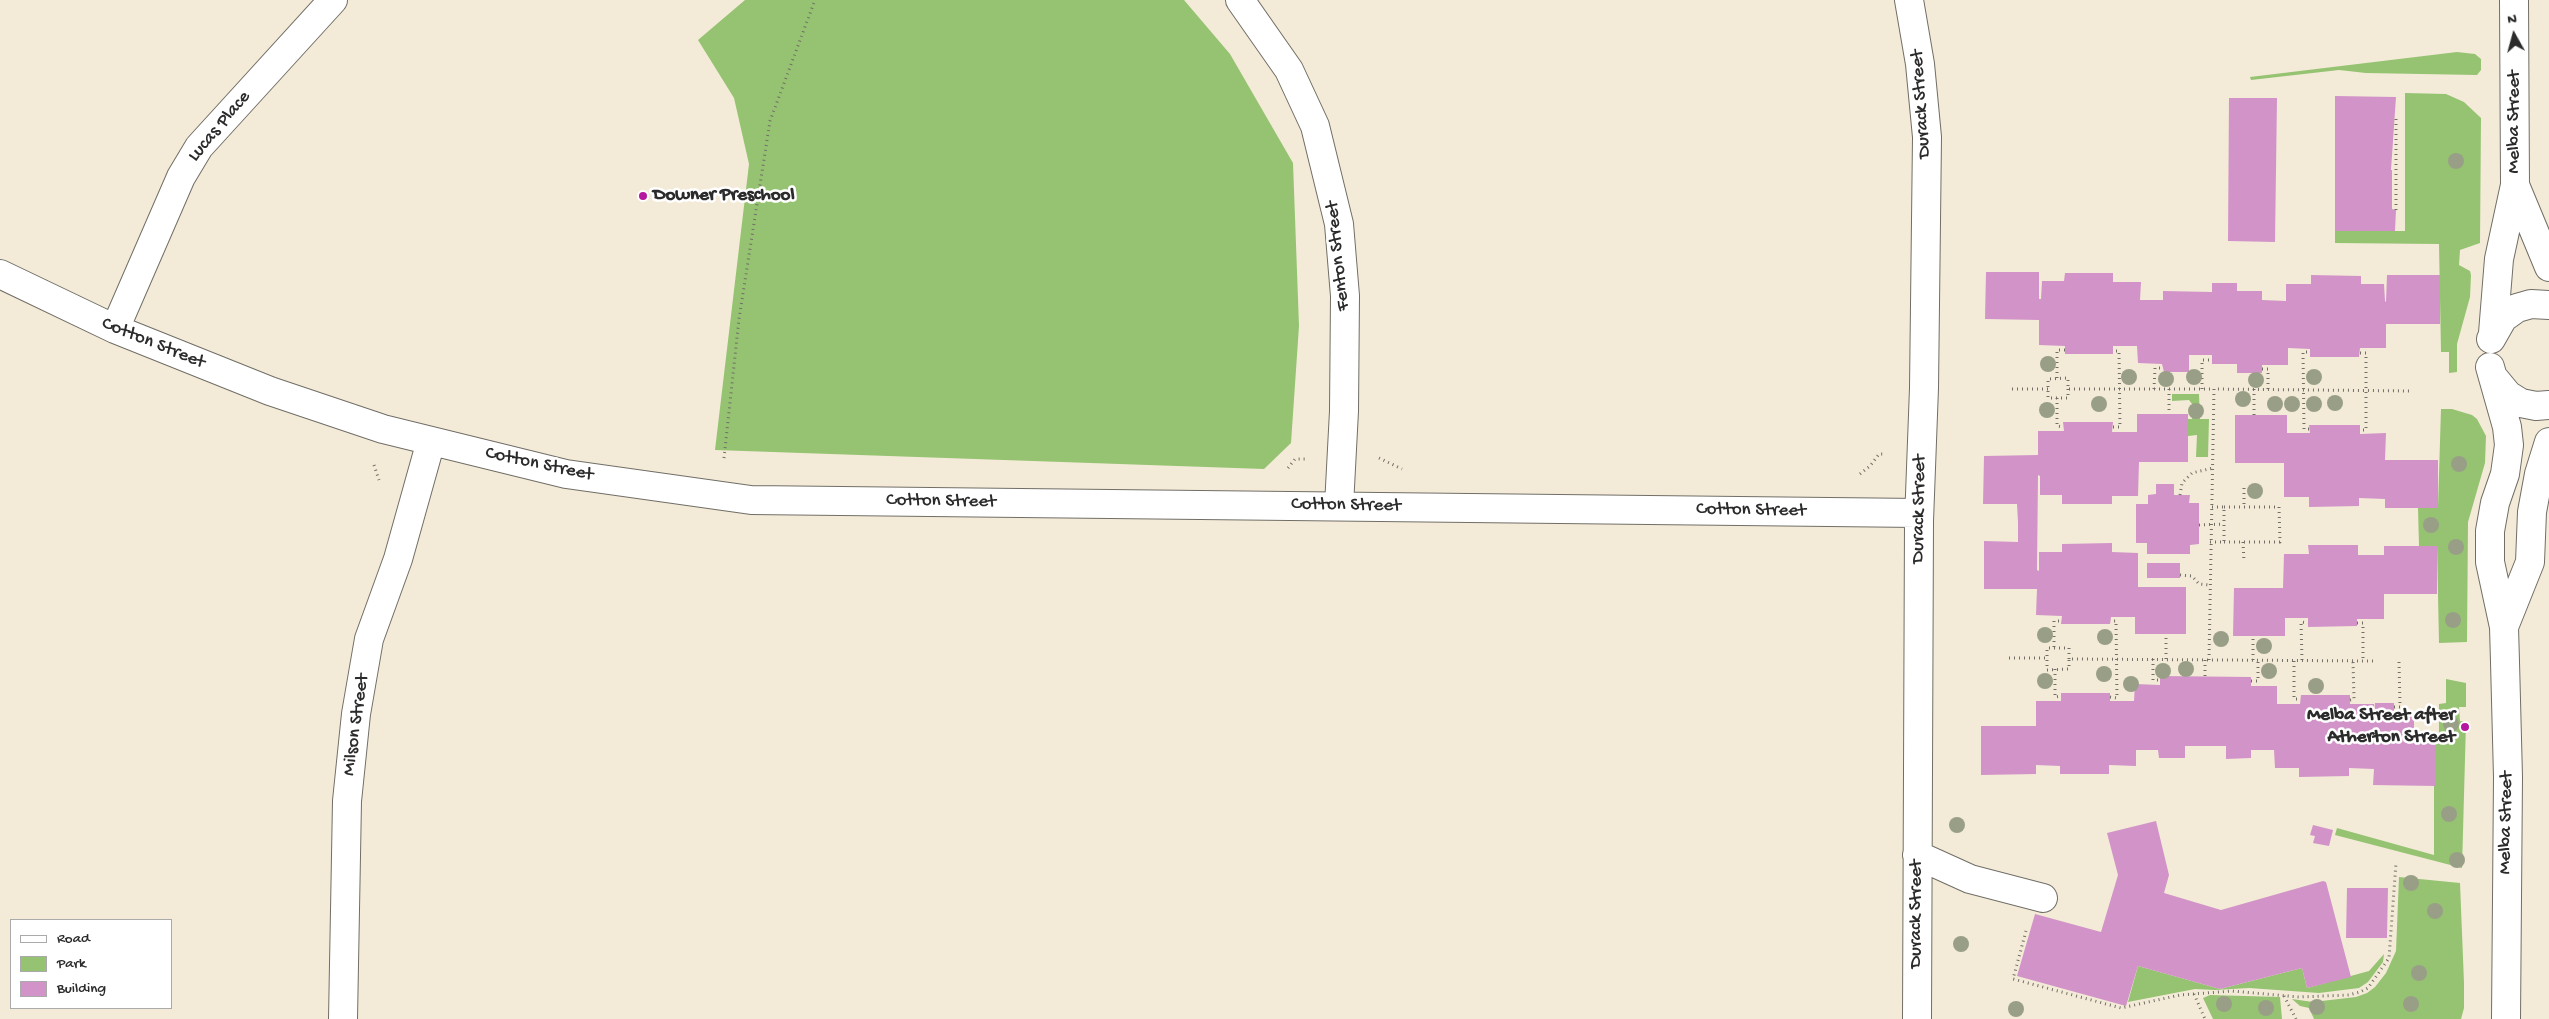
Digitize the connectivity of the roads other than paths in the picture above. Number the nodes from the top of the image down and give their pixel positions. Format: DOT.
graph roads {
  1 [pos="333,0"];
  2 [pos="1240,0"];
  3 [pos="1909,0"];
  4 [pos="2514,0"];
  5 [pos="2515,185"];
  6 [pos="2549,267"];
  7 [pos="0,274"];
  8 [pos="2549,304"];
  9 [pos="115,329"];
  10 [pos="2493,333"];
  11 [pos="2490,367"];
  12 [pos="2549,405"];
  13 [pos="431,441"];
  14 [pos="2549,442"];
  15 [pos="1340,506"];
  16 [pos="1919,513"];
  17 [pos="2504,627"];
  18 [pos="1917,855"];
  19 [pos="2039,897"];
  20 [pos="343,1019"];
  21 [pos="1917,1019"];
  22 [pos="2506,1019"];
  1 -- 9 [label="street, Lucas Place"];
  2 -- 15 [label="street, Fenton Street"];
  3 -- 16 [label="street, Durack Street"];
  4 -- 5 [label="street, Melba Street"];
  5 -- 6 [label="street, Melba Street"];
  5 -- 10 [label="street, Melba Street"];
  7 -- 9 [label="street, Cotton Street"];
  8 -- 10 [label="street"];
  9 -- 13 [label="street, Cotton Street"];
  10 -- 11 [label="street, Melba Street"];
  11 -- 12 [label="street"];
  11 -- 17 [label="street, Melba Street"];
  13 -- 15 [label="street, Cotton Street"];
  13 -- 20 [label="street, Milson Street"];
  14 -- 17 [label="street, Melba Street"];
  15 -- 16 [label="street, Cotton Street"];
  16 -- 18 [label="street, Durack Street"];
  17 -- 22 [label="street, Melba Street"];
  18 -- 19 [label="street"];
  18 -- 21 [label="street, Durack Street"];
}
